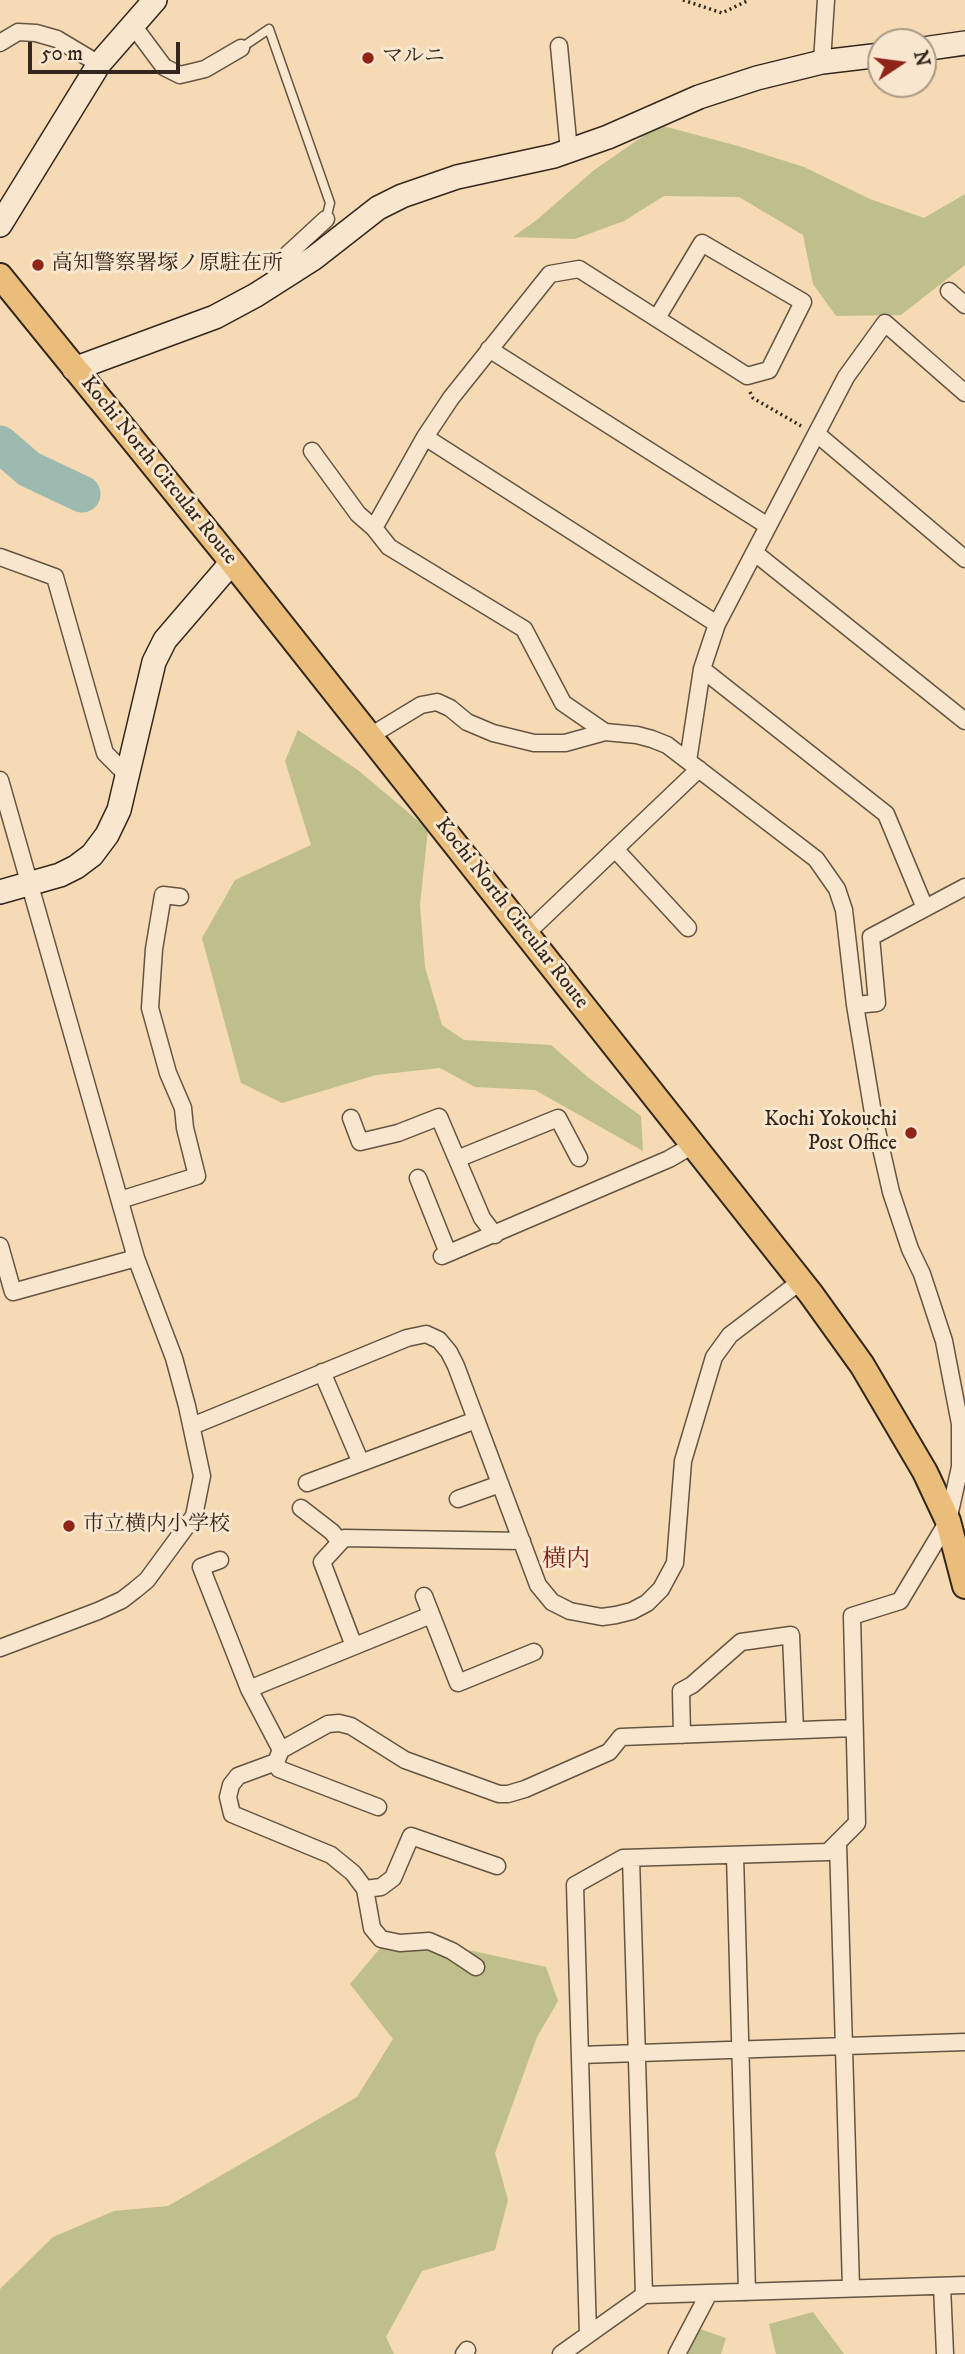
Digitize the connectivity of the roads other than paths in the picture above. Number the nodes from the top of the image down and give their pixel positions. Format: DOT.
graph roads {
  1 [pos="155,0"];
  2 [pos="826,0"];
  3 [pos="132,24"];
  4 [pos="0,43"];
  5 [pos="965,43"];
  6 [pos="559,46"];
  7 [pos="937,47"];
  8 [pos="241,48"];
  9 [pos="867,57"];
  10 [pos="822,62"];
  11 [pos="99,64"];
  12 [pos="569,151"];
  13 [pos="326,219"];
  14 [pos="0,225"];
  15 [pos="287,275"];
  16 [pos="0,276"];
  17 [pos="949,291"];
  18 [pos="965,305"];
  19 [pos="657,318"];
  20 [pos="489,349"];
  21 [pos="75,369"];
  22 [pos="965,393"];
  23 [pos="817,434"];
  24 [pos="425,437"];
  25 [pos="312,451"];
  26 [pos="768,526"];
  27 [pos="374,528"];
  28 [pos="755,553"];
  29 [pos="0,557"];
  30 [pos="965,559"];
  31 [pos="232,562"];
  32 [pos="717,624"];
  33 [pos="702,669"];
  34 [pos="965,720"];
  35 [pos="605,733"];
  36 [pos="370,737"];
  37 [pos="693,765"];
  38 [pos="127,775"];
  39 [pos="0,780"];
  40 [pos="615,849"];
  41 [pos="30,883"];
  42 [pos="965,887"];
  43 [pos="0,892"];
  44 [pos="180,897"];
  45 [pos="925,908"];
  46 [pos="688,928"];
  47 [pos="526,934"];
  48 [pos="855,1005"];
  49 [pos="351,1118"];
  50 [pos="693,1144"];
  51 [pos="579,1158"];
  52 [pos="457,1159"];
  53 [pos="418,1178"];
  54 [pos="120,1200"];
  55 [pos="495,1235"];
  56 [pos="0,1246"];
  57 [pos="136,1258"];
  58 [pos="800,1281"];
  59 [pos="323,1372"];
  60 [pos="476,1420"];
  61 [pos="192,1426"];
  62 [pos="361,1463"];
  63 [pos="961,1476"];
  64 [pos="307,1483"];
  65 [pos="500,1484"];
  66 [pos="458,1499"];
  67 [pos="301,1508"];
  68 [pos="948,1521"];
  69 [pos="522,1541"];
  70 [pos="341,1542"];
  71 [pos="220,1560"];
  72 [pos="965,1587"];
  73 [pos="424,1596"];
  74 [pos="431,1615"];
  75 [pos="354,1646"];
  76 [pos="0,1648"];
  77 [pos="534,1652"];
  78 [pos="249,1689"];
  79 [pos="854,1728"];
  80 [pos="795,1730"];
  81 [pos="682,1735"];
  82 [pos="279,1756"];
  83 [pos="378,1807"];
  84 [pos="838,1843"];
  85 [pos="735,1855"];
  86 [pos="631,1858"];
  87 [pos="496,1866"];
  88 [pos="365,1889"];
  89 [pos="475,1968"];
  90 [pos="965,2042"];
  91 [pos="844,2046"];
  92 [pos="740,2050"];
  93 [pos="637,2053"];
  94 [pos="580,2055"];
  95 [pos="965,2285"];
  96 [pos="942,2286"];
  97 [pos="851,2288"];
  98 [pos="747,2292"];
  99 [pos="709,2293"];
  100 [pos="644,2295"];
  101 [pos="587,2335"];
  102 [pos="561,2354"];
  103 [pos="677,2354"];
  104 [pos="945,2354"];
  1 -- 3 [label="street"];
  2 -- 10 [label="street"];
  3 -- 8 [label="street"];
  3 -- 11 [label="street"];
  4 -- 11 [label="street"];
  5 -- 7 [label="street"];
  6 -- 12 [label="street"];
  8 -- 13 [label="lane"];
  9 -- 10 [label="street"];
  10 -- 12 [label="street"];
  11 -- 14 [label="street"];
  12 -- 15 [label="street"];
  13 -- 15 [label="street"];
  15 -- 21 [label="street"];
  16 -- 21 [label="main road, Kochi North Circular Route"];
  17 -- 18 [label="street"];
  19 -- 19 [label="street"];
  19 -- 20 [label="street"];
  20 -- 24 [label="street"];
  20 -- 26 [label="street"];
  21 -- 31 [label="main road, Kochi North Circular Route"];
  22 -- 23 [label="street"];
  23 -- 26 [label="street"];
  23 -- 30 [label="street"];
  24 -- 27 [label="street"];
  24 -- 32 [label="street"];
  25 -- 27 [label="street"];
  26 -- 28 [label="street"];
  27 -- 35 [label="street"];
  28 -- 32 [label="street"];
  28 -- 34 [label="street"];
  29 -- 38 [label="street"];
  31 -- 36 [label="main road, Kochi North Circular Route"];
  31 -- 38 [label="street"];
  32 -- 33 [label="street"];
  33 -- 37 [label="street"];
  33 -- 45 [label="street"];
  35 -- 36 [label="street"];
  35 -- 37 [label="street"];
  36 -- 47 [label="main road, Kochi North Circular Route"];
  37 -- 40 [label="street"];
  37 -- 48 [label="street"];
  38 -- 41 [label="street"];
  39 -- 41 [label="street"];
  40 -- 46 [label="street"];
  40 -- 47 [label="street"];
  41 -- 43 [label="street"];
  41 -- 54 [label="street"];
  42 -- 45 [label="street"];
  44 -- 54 [label="street"];
  45 -- 48 [label="street"];
  47 -- 50 [label="main road, Kochi North Circular Route"];
  48 -- 63 [label="street"];
  49 -- 52 [label="street"];
  50 -- 55 [label="street"];
  50 -- 58 [label="main road, Kochi North Circular Route"];
  51 -- 52 [label="street"];
  52 -- 55 [label="street"];
  53 -- 55 [label="street"];
  54 -- 57 [label="street"];
  56 -- 57 [label="street"];
  57 -- 61 [label="street"];
  58 -- 68 [label="main road, Kochi North Circular Route"];
  58 -- 69 [label="street"];
  59 -- 60 [label="street"];
  59 -- 61 [label="street"];
  59 -- 62 [label="street"];
  60 -- 62 [label="street"];
  60 -- 65 [label="street"];
  61 -- 76 [label="street"];
  62 -- 64 [label="street"];
  63 -- 68 [label="street"];
  65 -- 66 [label="street"];
  65 -- 69 [label="street"];
  67 -- 70 [label="street"];
  68 -- 72 [label="main road, Kochi North Circular Route"];
  68 -- 79 [label="street"];
  69 -- 70 [label="street"];
  70 -- 75 [label="street"];
  71 -- 78 [label="street"];
  73 -- 74 [label="street"];
  74 -- 75 [label="street"];
  74 -- 77 [label="street"];
  75 -- 78 [label="street"];
  78 -- 82 [label="street"];
  79 -- 80 [label="street"];
  79 -- 84 [label="street"];
  80 -- 81 [label="street"];
  80 -- 81 [label="street"];
  81 -- 82 [label="street"];
  82 -- 83 [label="street"];
  82 -- 88 [label="street"];
  84 -- 85 [label="street"];
  84 -- 91 [label="street"];
  85 -- 86 [label="street"];
  85 -- 92 [label="street"];
  86 -- 93 [label="street"];
  86 -- 94 [label="street"];
  87 -- 88 [label="street"];
  88 -- 89 [label="street"];
  90 -- 91 [label="street"];
  91 -- 92 [label="street"];
  91 -- 97 [label="street"];
  92 -- 93 [label="street"];
  92 -- 98 [label="street"];
  93 -- 94 [label="street"];
  93 -- 100 [label="street"];
  94 -- 101 [label="street"];
  95 -- 96 [label="street"];
  96 -- 97 [label="street"];
  96 -- 104 [label="street"];
  97 -- 98 [label="street"];
  98 -- 99 [label="street"];
  99 -- 100 [label="street"];
  99 -- 103 [label="street"];
  100 -- 101 [label="street"];
  101 -- 102 [label="street"];
}
